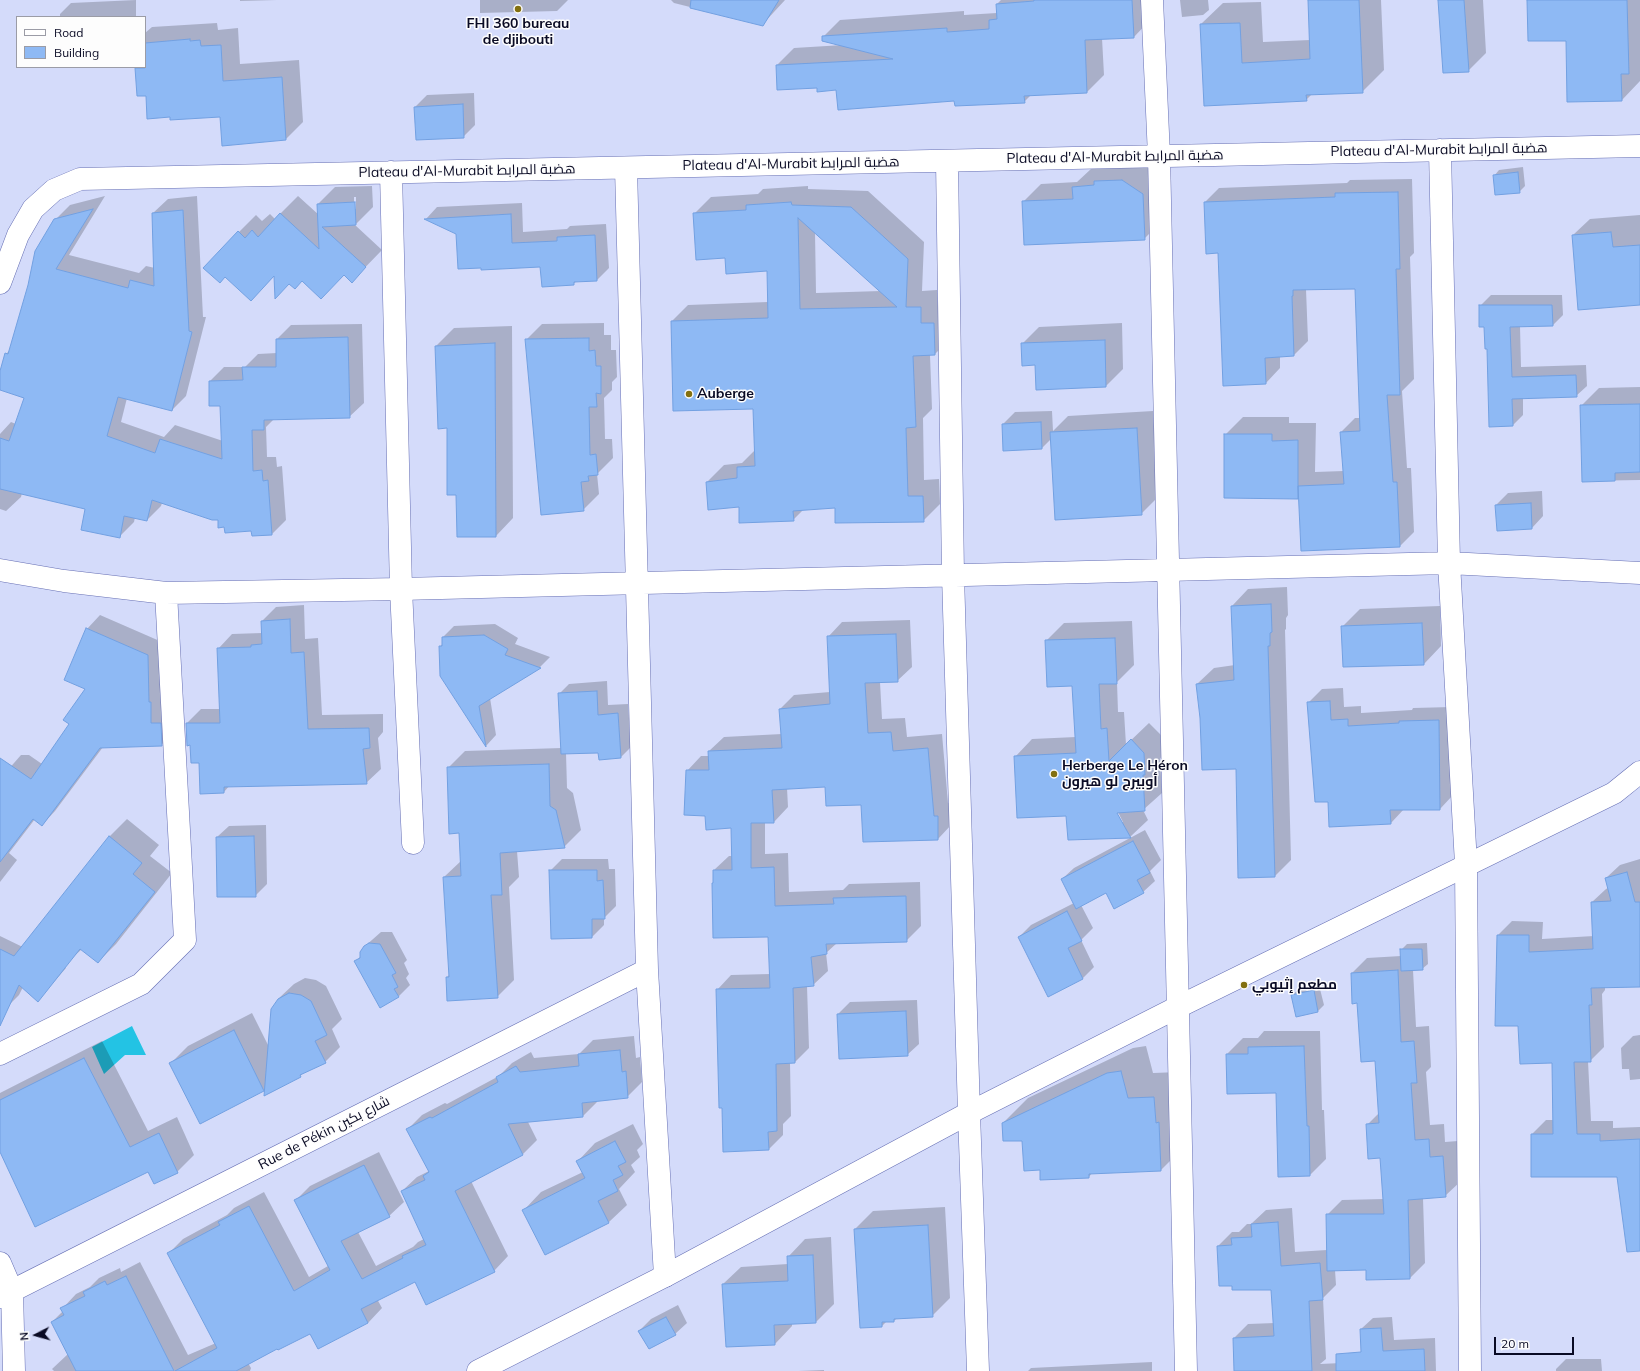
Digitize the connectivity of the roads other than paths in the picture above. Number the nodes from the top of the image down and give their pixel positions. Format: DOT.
graph roads {
  1 [pos="1152,0"];
  2 [pos="1640,146"];
  3 [pos="1440,150"];
  4 [pos="1159,156"];
  5 [pos="947,161"];
  6 [pos="626,168"];
  7 [pos="391,172"];
  8 [pos="0,283"];
  9 [pos="1449,563"];
  10 [pos="0,570"];
  11 [pos="1167,570"];
  12 [pos="1640,573"];
  13 [pos="953,575"];
  14 [pos="638,583"];
  15 [pos="401,589"];
  16 [pos="166,593"];
  17 [pos="1640,772"];
  18 [pos="413,843"];
  19 [pos="1466,864"];
  20 [pos="647,970"];
  21 [pos="1178,1007"];
  22 [pos="0,1054"];
  23 [pos="969,1113"];
  24 [pos="0,1263"];
  25 [pos="665,1276"];
  26 [pos="6,1294"];
  27 [pos="14,1371"];
  28 [pos="478,1371"];
  29 [pos="978,1371"];
  30 [pos="1186,1371"];
  31 [pos="1470,1371"];
  1 -- 4 [label="street"];
  2 -- 3 [label="street, Plateau d'Al-Murabit هضبة المرابط"];
  3 -- 4 [label="street, Plateau d'Al-Murabit هضبة المرابط"];
  3 -- 9 [label="street"];
  4 -- 5 [label="street, Plateau d'Al-Murabit هضبة المرابط"];
  4 -- 11 [label="street"];
  5 -- 6 [label="street, Plateau d'Al-Murabit هضبة المرابط"];
  5 -- 13 [label="street"];
  6 -- 7 [label="street, Plateau d'Al-Murabit هضبة المرابط"];
  6 -- 14 [label="street"];
  7 -- 8 [label="street, Plateau d'Al-Murabit هضبة المرابط"];
  7 -- 15 [label="street"];
  9 -- 11 [label="street"];
  9 -- 12 [label="street"];
  9 -- 19 [label="street"];
  10 -- 16 [label="street"];
  11 -- 13 [label="street"];
  11 -- 21 [label="street"];
  13 -- 14 [label="street"];
  13 -- 23 [label="street"];
  14 -- 15 [label="street"];
  14 -- 20 [label="street"];
  15 -- 16 [label="street"];
  15 -- 18 [label="street"];
  16 -- 22 [label="street"];
  17 -- 19 [label="street"];
  19 -- 21 [label="street"];
  19 -- 31 [label="street"];
  20 -- 25 [label="street"];
  20 -- 26 [label="street, Rue de Pékin شارع بكين"];
  21 -- 23 [label="street"];
  21 -- 30 [label="street"];
  23 -- 25 [label="street"];
  23 -- 29 [label="street"];
  24 -- 26 [label="street"];
  25 -- 28 [label="street"];
  26 -- 27 [label="street"];
}
